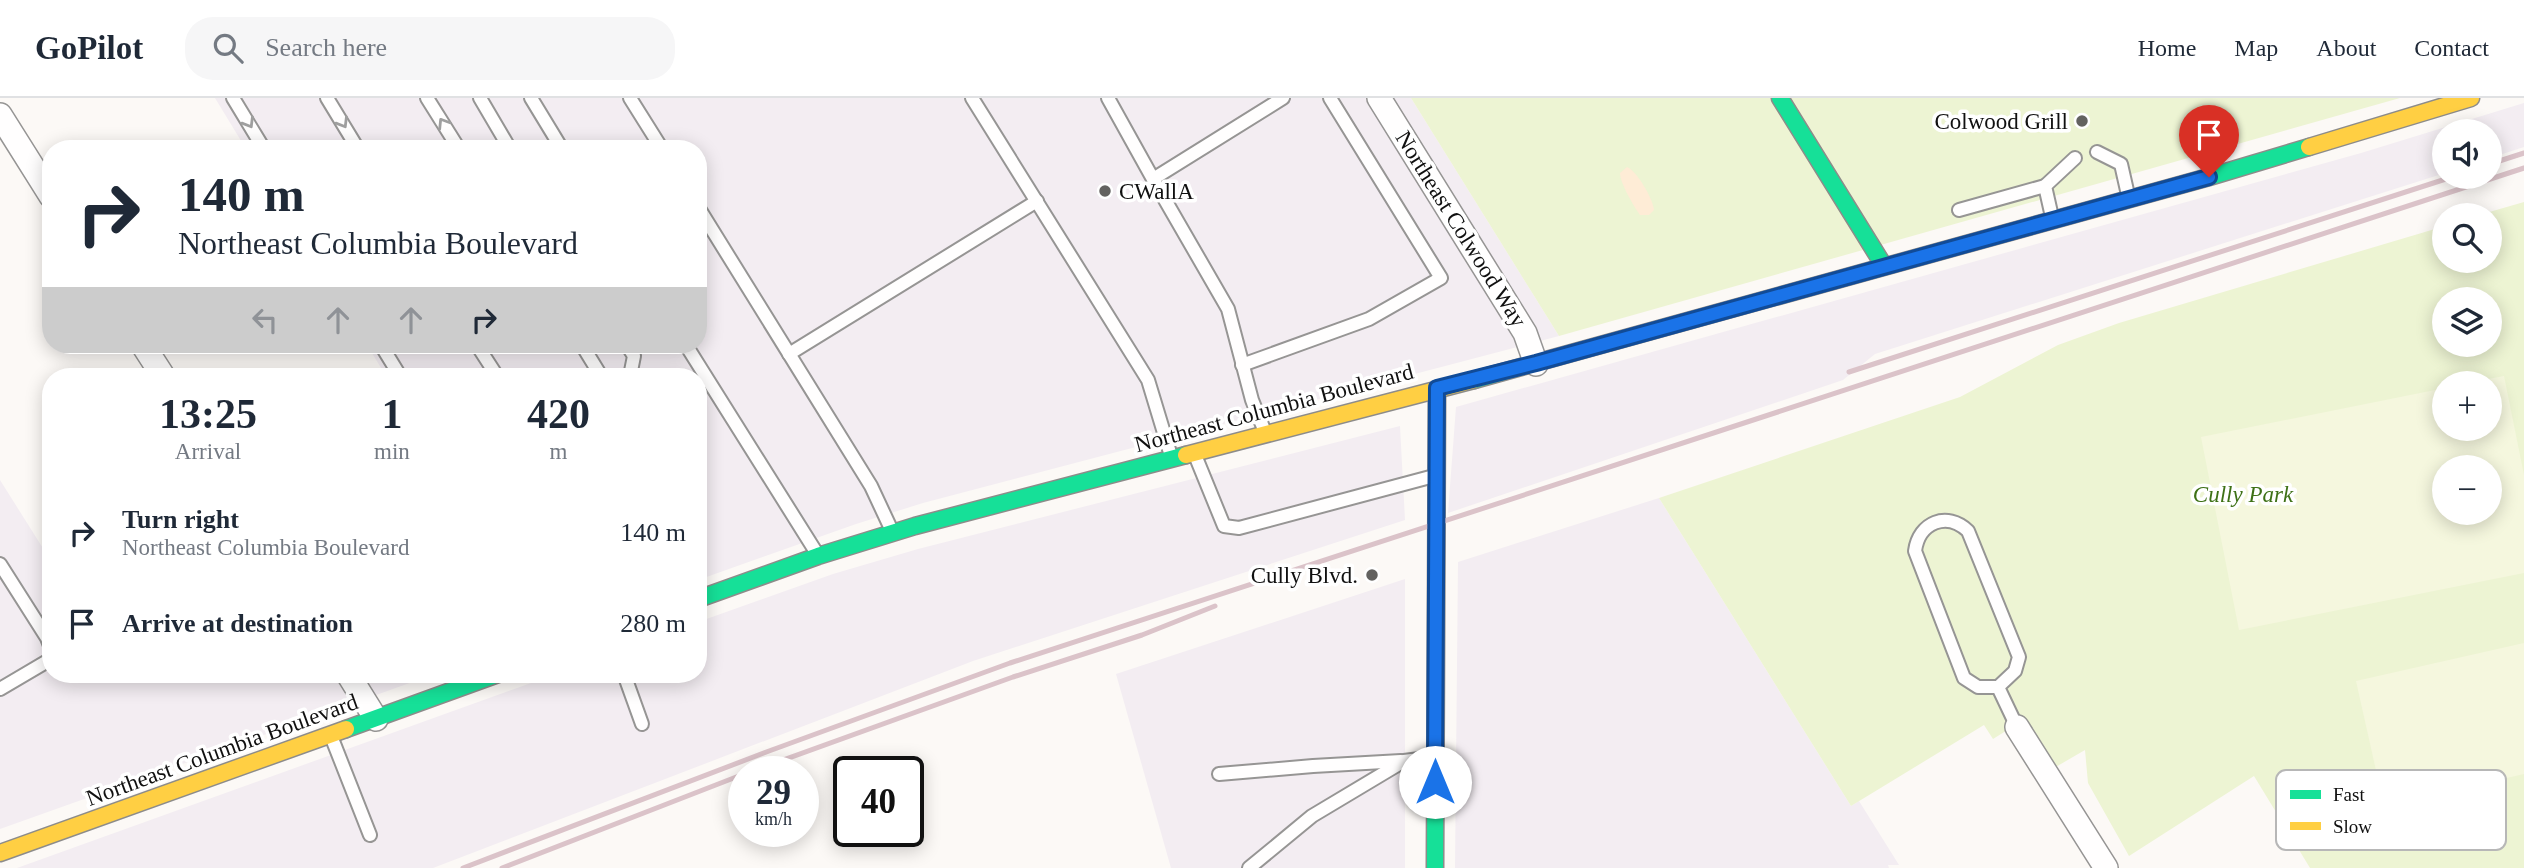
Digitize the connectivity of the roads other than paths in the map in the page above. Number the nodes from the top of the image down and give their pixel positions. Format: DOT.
graph roads {
  1 [pos="233,98"];
  2 [pos="327,98"];
  3 [pos="427,98"];
  4 [pos="480,98"];
  5 [pos="531,98"];
  6 [pos="630,98"];
  7 [pos="972,98"];
  8 [pos="1108,98"];
  9 [pos="1283,98"];
  10 [pos="1330,98"];
  11 [pos="1379,98"];
  12 [pos="1780,98"];
  13 [pos="2471,98"];
  14 [pos="0,115"];
  15 [pos="259,140"];
  16 [pos="353,140"];
  17 [pos="453,140"];
  18 [pos="505,140"];
  19 [pos="557,140"];
  20 [pos="656,140"];
  21 [pos="2097,152"];
  22 [pos="2075,158"];
  23 [pos="1153,179"];
  24 [pos="42,182"];
  25 [pos="2045,186"];
  26 [pos="2129,199"];
  27 [pos="1037,201"];
  28 [pos="1959,210"];
  29 [pos="2053,220"];
  30 [pos="707,222"];
  31 [pos="1884,266"];
  32 [pos="789,354"];
  33 [pos="1536,363"];
  34 [pos="1242,365"];
  35 [pos="707,379"];
  36 [pos="1437,388"];
  37 [pos="1266,436"];
  38 [pos="1195,454"];
  39 [pos="1172,460"];
  40 [pos="1436,475"];
  41 [pos="893,532"];
  42 [pos="818,556"];
  43 [pos="0,564"];
  44 [pos="707,593"];
  45 [pos="42,630"];
  46 [pos="42,664"];
  47 [pos="354,683"];
  48 [pos="474,683"];
  49 [pos="627,683"];
  50 [pos="1998,687"];
  51 [pos="0,688"];
  52 [pos="376,719"];
  53 [pos="642,724"];
  54 [pos="2017,727"];
  55 [pos="330,736"];
  56 [pos="1435,757"];
  57 [pos="1404,761"];
  58 [pos="1219,774"];
  59 [pos="370,835"];
  60 [pos="0,853"];
  61 [pos="1249,868"];
  62 [pos="1435,868"];
  63 [pos="2106,868"];
  1 -- 15 [label="lane, one-way"];
  2 -- 16 [label="lane, one-way"];
  17 -- 3 [label="lane, one-way"];
  4 -- 18 [label="lane"];
  5 -- 19 [label="lane"];
  6 -- 20 [label="lane"];
  7 -- 27 [label="lane"];
  8 -- 23 [label="lane"];
  9 -- 23 [label="lane"];
  10 -- 34 [label="lane"];
  11 -- 33 [label="street, Northeast Colwood Way"];
  12 -- 31 [label="main road"];
  13 -- 26 [label="main road, Northeast Columbia Boulevard"];
  14 -- 24 [label="street"];
  21 -- 26 [label="lane"];
  22 -- 25 [label="lane"];
  23 -- 34 [label="lane"];
  25 -- 28 [label="lane"];
  25 -- 29 [label="lane"];
  26 -- 29 [label="main road, Northeast Columbia Boulevard"];
  27 -- 32 [label="lane"];
  27 -- 39 [label="lane"];
  29 -- 31 [label="main road, Northeast Columbia Boulevard"];
  30 -- 32 [label="lane"];
  31 -- 33 [label="main road, Northeast Columbia Boulevard"];
  32 -- 41 [label="lane"];
  33 -- 36 [label="main road, Northeast Columbia Boulevard"];
  34 -- 37 [label="lane"];
  35 -- 42 [label="lane"];
  36 -- 37 [label="main road, Northeast Columbia Boulevard"];
  36 -- 40 [label="main road"];
  37 -- 38 [label="main road, Northeast Columbia Boulevard"];
  38 -- 39 [label="main road, Northeast Columbia Boulevard"];
  38 -- 40 [label="lane"];
  39 -- 41 [label="main road, Northeast Columbia Boulevard"];
  40 -- 56 [label="main road"];
  41 -- 42 [label="main road, Northeast Columbia Boulevard"];
  42 -- 44 [label="main road, Northeast Columbia Boulevard"];
  43 -- 45 [label="lane"];
  46 -- 51 [label="lane"];
  47 -- 52 [label="street"];
  48 -- 52 [label="main road, Northeast Columbia Boulevard"];
  49 -- 53 [label="lane"];
  50 -- 50 [label="lane"];
  50 -- 54 [label="lane"];
  52 -- 55 [label="main road, Northeast Columbia Boulevard"];
  54 -- 63 [label="street"];
  55 -- 59 [label="lane"];
  55 -- 60 [label="main road, Northeast Columbia Boulevard"];
  56 -- 57 [label="lane"];
  56 -- 62 [label="main road"];
  57 -- 58 [label="lane"];
  57 -- 61 [label="lane"];
}
